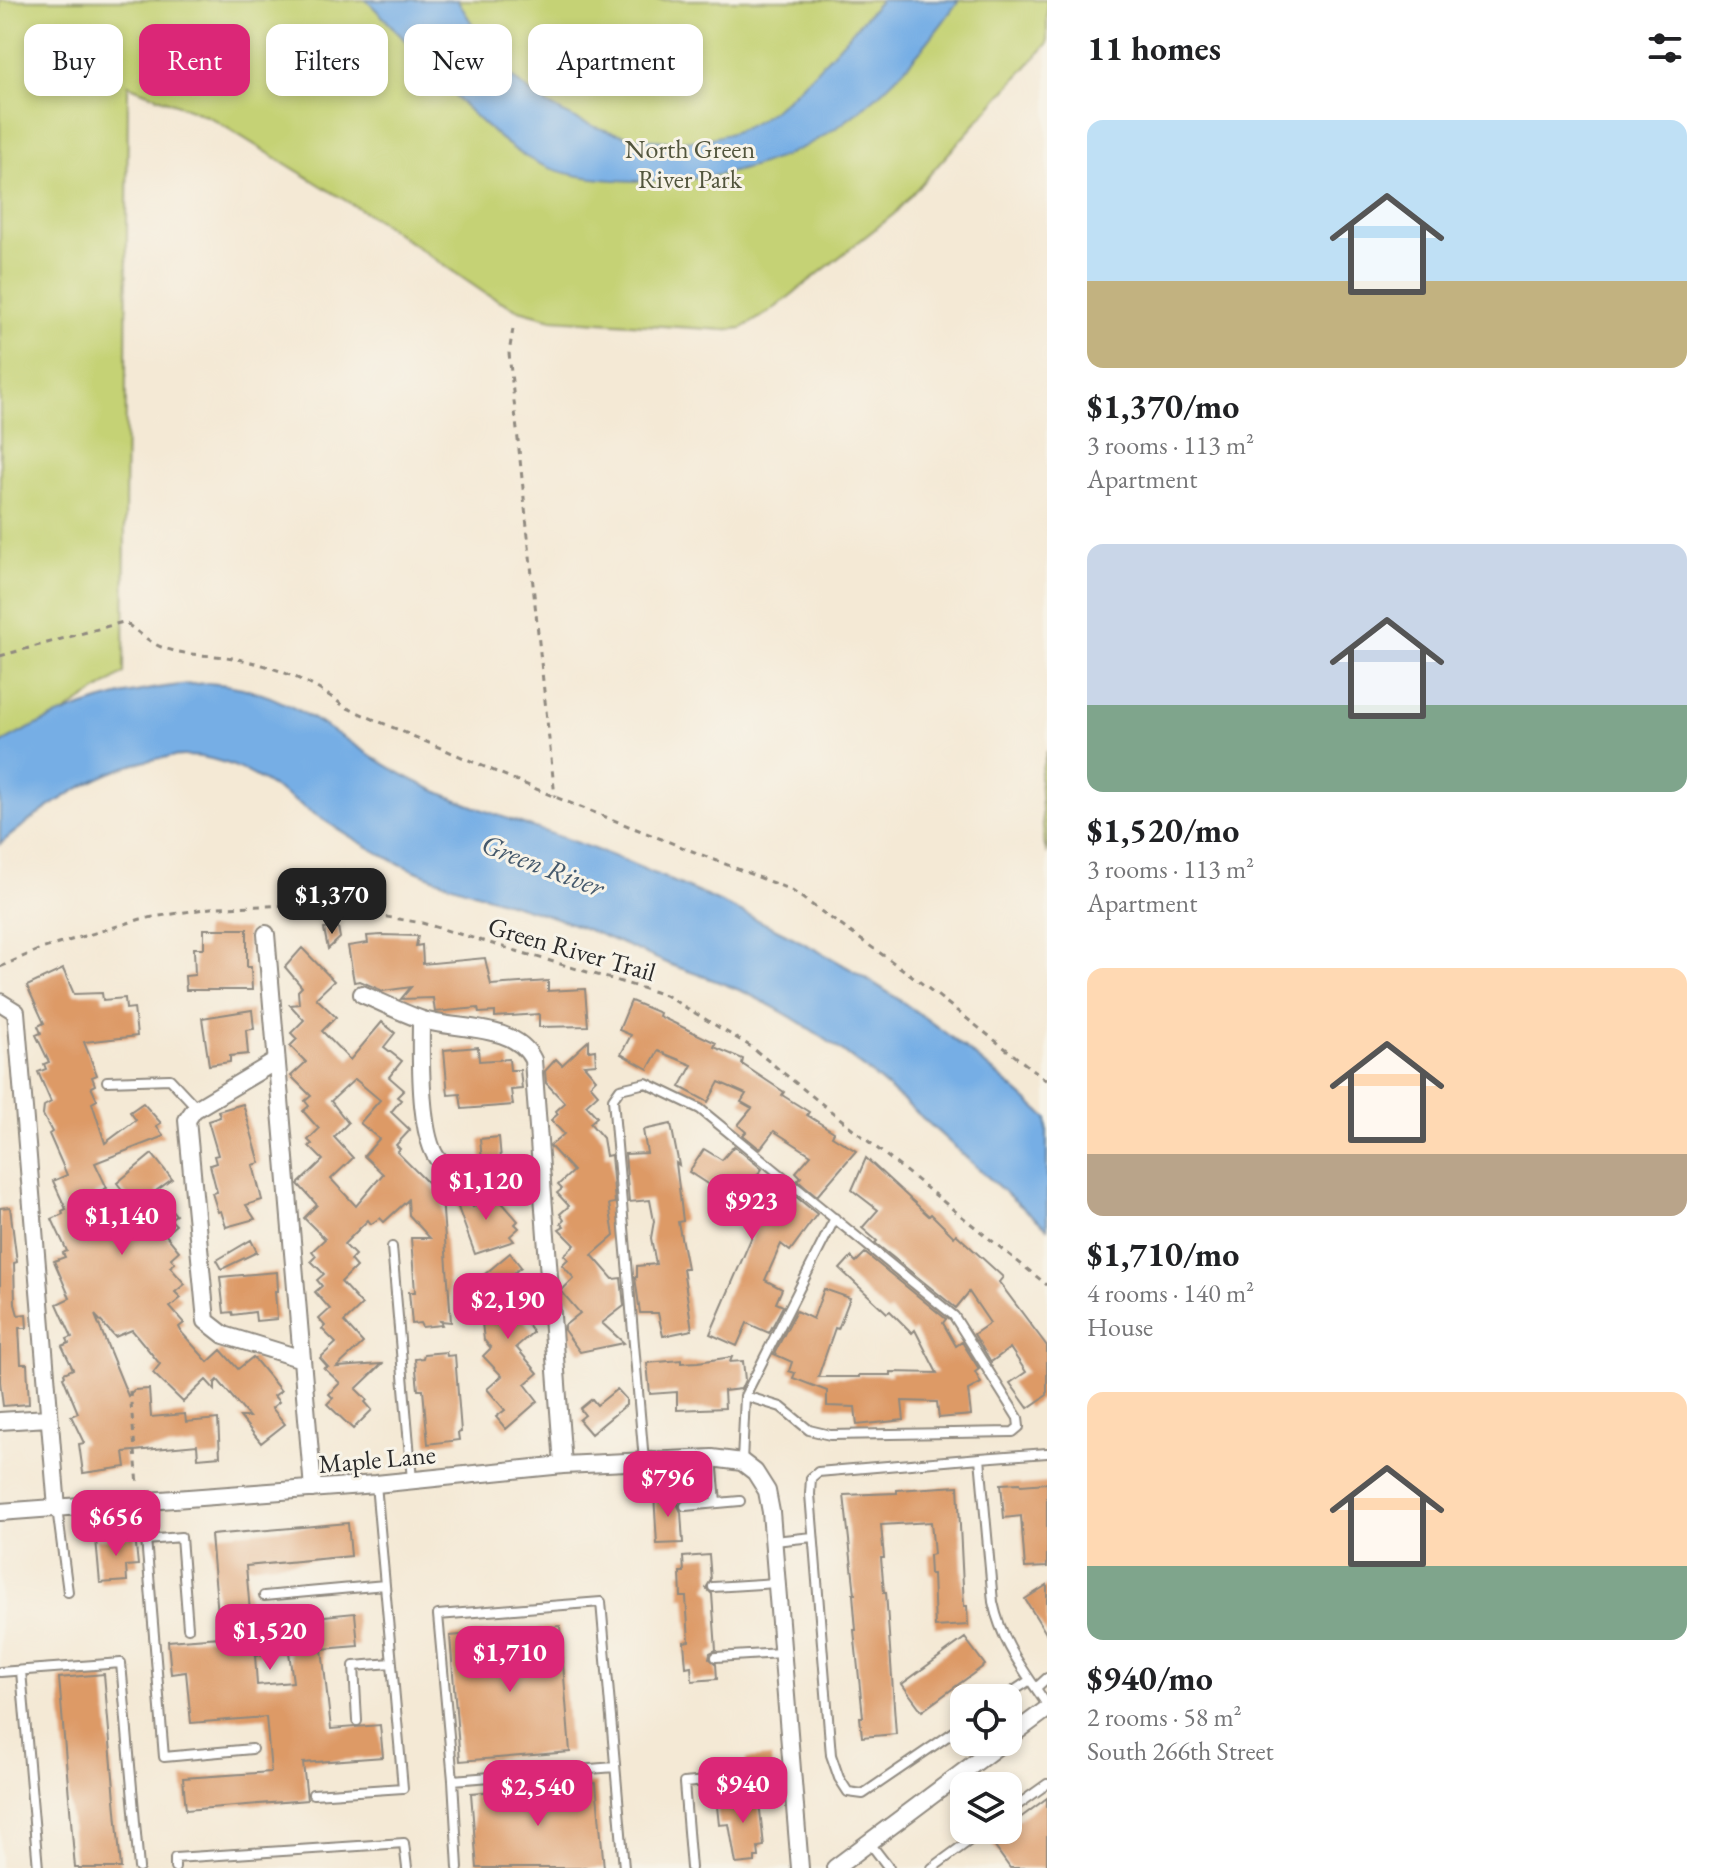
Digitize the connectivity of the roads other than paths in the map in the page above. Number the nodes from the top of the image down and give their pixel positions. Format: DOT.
graph roads {
  1 [pos="266,934"];
  2 [pos="362,994"];
  3 [pos="0,1002"];
  4 [pos="421,1020"];
  5 [pos="276,1061"];
  6 [pos="107,1081"];
  7 [pos="197,1108"];
  8 [pos="542,1177"];
  9 [pos="835,1218"];
  10 [pos="392,1247"];
  11 [pos="302,1359"];
  12 [pos="745,1396"];
  13 [pos="48,1418"];
  14 [pos="0,1421"];
  15 [pos="1047,1453"];
  16 [pos="712,1458"];
  17 [pos="980,1458"];
  18 [pos="644,1461"];
  19 [pos="563,1465"];
  20 [pos="748,1467"];
  21 [pos="412,1480"];
  22 [pos="376,1484"];
  23 [pos="313,1489"];
  24 [pos="740,1501"];
  25 [pos="141,1502"];
  26 [pos="716,1503"];
  27 [pos="685,1506"];
  28 [pos="57,1508"];
  29 [pos="0,1512"];
  30 [pos="813,1537"];
  31 [pos="146,1540"];
  32 [pos="773,1541"];
  33 [pos="776,1583"];
  34 [pos="385,1585"];
  35 [pos="713,1587"];
  36 [pos="68,1592"];
  37 [pos="264,1596"];
  38 [pos="188,1628"];
  39 [pos="781,1653"];
  40 [pos="716,1657"];
  41 [pos="392,1663"];
  42 [pos="21,1671"];
  43 [pos="0,1672"];
  44 [pos="1047,1678"];
  45 [pos="1033,1684"];
  46 [pos="1022,1689"];
  47 [pos="1047,1707"];
  48 [pos="357,1721"];
  49 [pos="1022,1727"];
  50 [pos="950,1735"];
  51 [pos="252,1749"];
  52 [pos="985,1756"];
  53 [pos="615,1767"];
  54 [pos="728,1779"];
  55 [pos="453,1780"];
  56 [pos="1047,1784"];
  57 [pos="313,1794"];
  58 [pos="1022,1802"];
  59 [pos="869,1842"];
  60 [pos="965,1844"];
  61 [pos="38,1868"];
  62 [pos="139,1868"];
  63 [pos="175,1868"];
  64 [pos="407,1868"];
  65 [pos="458,1868"];
  66 [pos="624,1868"];
  67 [pos="691,1868"];
  68 [pos="800,1868"];
  69 [pos="835,1868"];
  70 [pos="889,1868"];
  71 [pos="932,1868"];
  1 -- 5 [label="street"];
  2 -- 4 [label="street"];
  3 -- 13 [label="street"];
  4 -- 8 [label="street"];
  4 -- 8 [label="street"];
  5 -- 7 [label="street"];
  5 -- 11 [label="street"];
  6 -- 7 [label="lane"];
  7 -- 11 [label="street"];
  8 -- 19 [label="street"];
  9 -- 12 [label="lane"];
  9 -- 12 [label="lane"];
  9 -- 18 [label="lane"];
  10 -- 21 [label="lane"];
  11 -- 23 [label="street"];
  12 -- 20 [label="lane"];
  13 -- 14 [label="street"];
  13 -- 28 [label="street"];
  15 -- 17 [label="lane"];
  16 -- 18 [label="street, Maple Lane"];
  16 -- 20 [label="street, Maple Lane"];
  16 -- 26 [label="lane"];
  17 -- 30 [label="lane"];
  17 -- 45 [label="lane"];
  18 -- 19 [label="street, Maple Lane"];
  19 -- 21 [label="street, Maple Lane"];
  20 -- 32 [label="street"];
  21 -- 22 [label="street, Maple Lane"];
  22 -- 23 [label="street, Maple Lane"];
  22 -- 34 [label="lane"];
  23 -- 25 [label="street, Maple Lane"];
  24 -- 26 [label="lane"];
  25 -- 28 [label="street, Maple Lane"];
  25 -- 31 [label="lane"];
  26 -- 27 [label="lane"];
  28 -- 29 [label="street, Maple Lane"];
  28 -- 36 [label="lane"];
  30 -- 32 [label="lane"];
  30 -- 50 [label="lane"];
  31 -- 38 [label="lane"];
  31 -- 51 [label="lane"];
  32 -- 33 [label="street"];
  33 -- 35 [label="lane"];
  33 -- 39 [label="street"];
  34 -- 37 [label="lane"];
  34 -- 41 [label="lane"];
  39 -- 40 [label="lane"];
  39 -- 68 [label="street"];
  41 -- 48 [label="lane"];
  41 -- 57 [label="lane"];
  42 -- 43 [label="lane"];
  42 -- 61 [label="lane"];
  42 -- 62 [label="lane"];
  44 -- 45 [label="lane"];
  45 -- 46 [label="lane"];
  45 -- 47 [label="lane"];
  47 -- 49 [label="street"];
  52 -- 59 [label="street"];
  53 -- 55 [label="lane"];
  53 -- 55 [label="lane"];
  53 -- 66 [label="lane"];
  54 -- 67 [label="lane"];
  55 -- 65 [label="lane"];
  56 -- 58 [label="lane"];
  59 -- 69 [label="street"];
  59 -- 70 [label="lane"];
  60 -- 71 [label="lane"];
  63 -- 64 [label="lane"];
}
